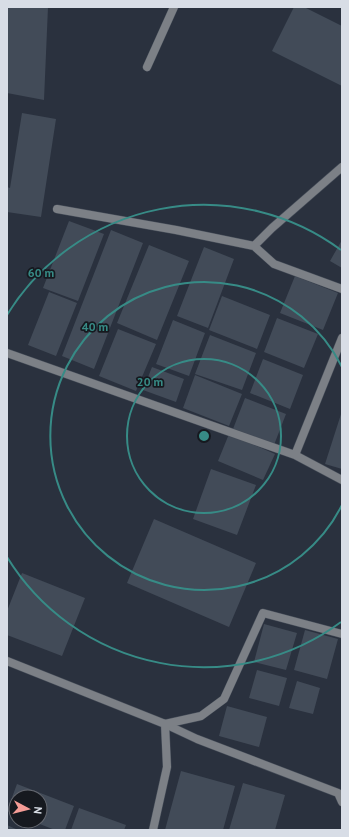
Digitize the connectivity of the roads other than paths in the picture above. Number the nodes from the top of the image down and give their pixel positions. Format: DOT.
graph roads {
  1 [pos="174,7"];
  2 [pos="147,67"];
  3 [pos="342,167"];
  4 [pos="57,210"];
  5 [pos="254,246"];
  6 [pos="342,289"];
  7 [pos="342,338"];
  8 [pos="7,353"];
  9 [pos="295,455"];
  10 [pos="342,480"];
  11 [pos="342,634"];
  12 [pos="7,661"];
  13 [pos="165,724"];
  14 [pos="342,802"];
  15 [pos="153,830"];
  1 -- 2 [label="street"];
  3 -- 5 [label="street"];
  4 -- 5 [label="street"];
  5 -- 6 [label="street"];
  7 -- 9 [label="street"];
  8 -- 9 [label="street"];
  9 -- 10 [label="street"];
  11 -- 13 [label="street"];
  12 -- 13 [label="street"];
  13 -- 14 [label="street"];
  13 -- 15 [label="street"];
}
